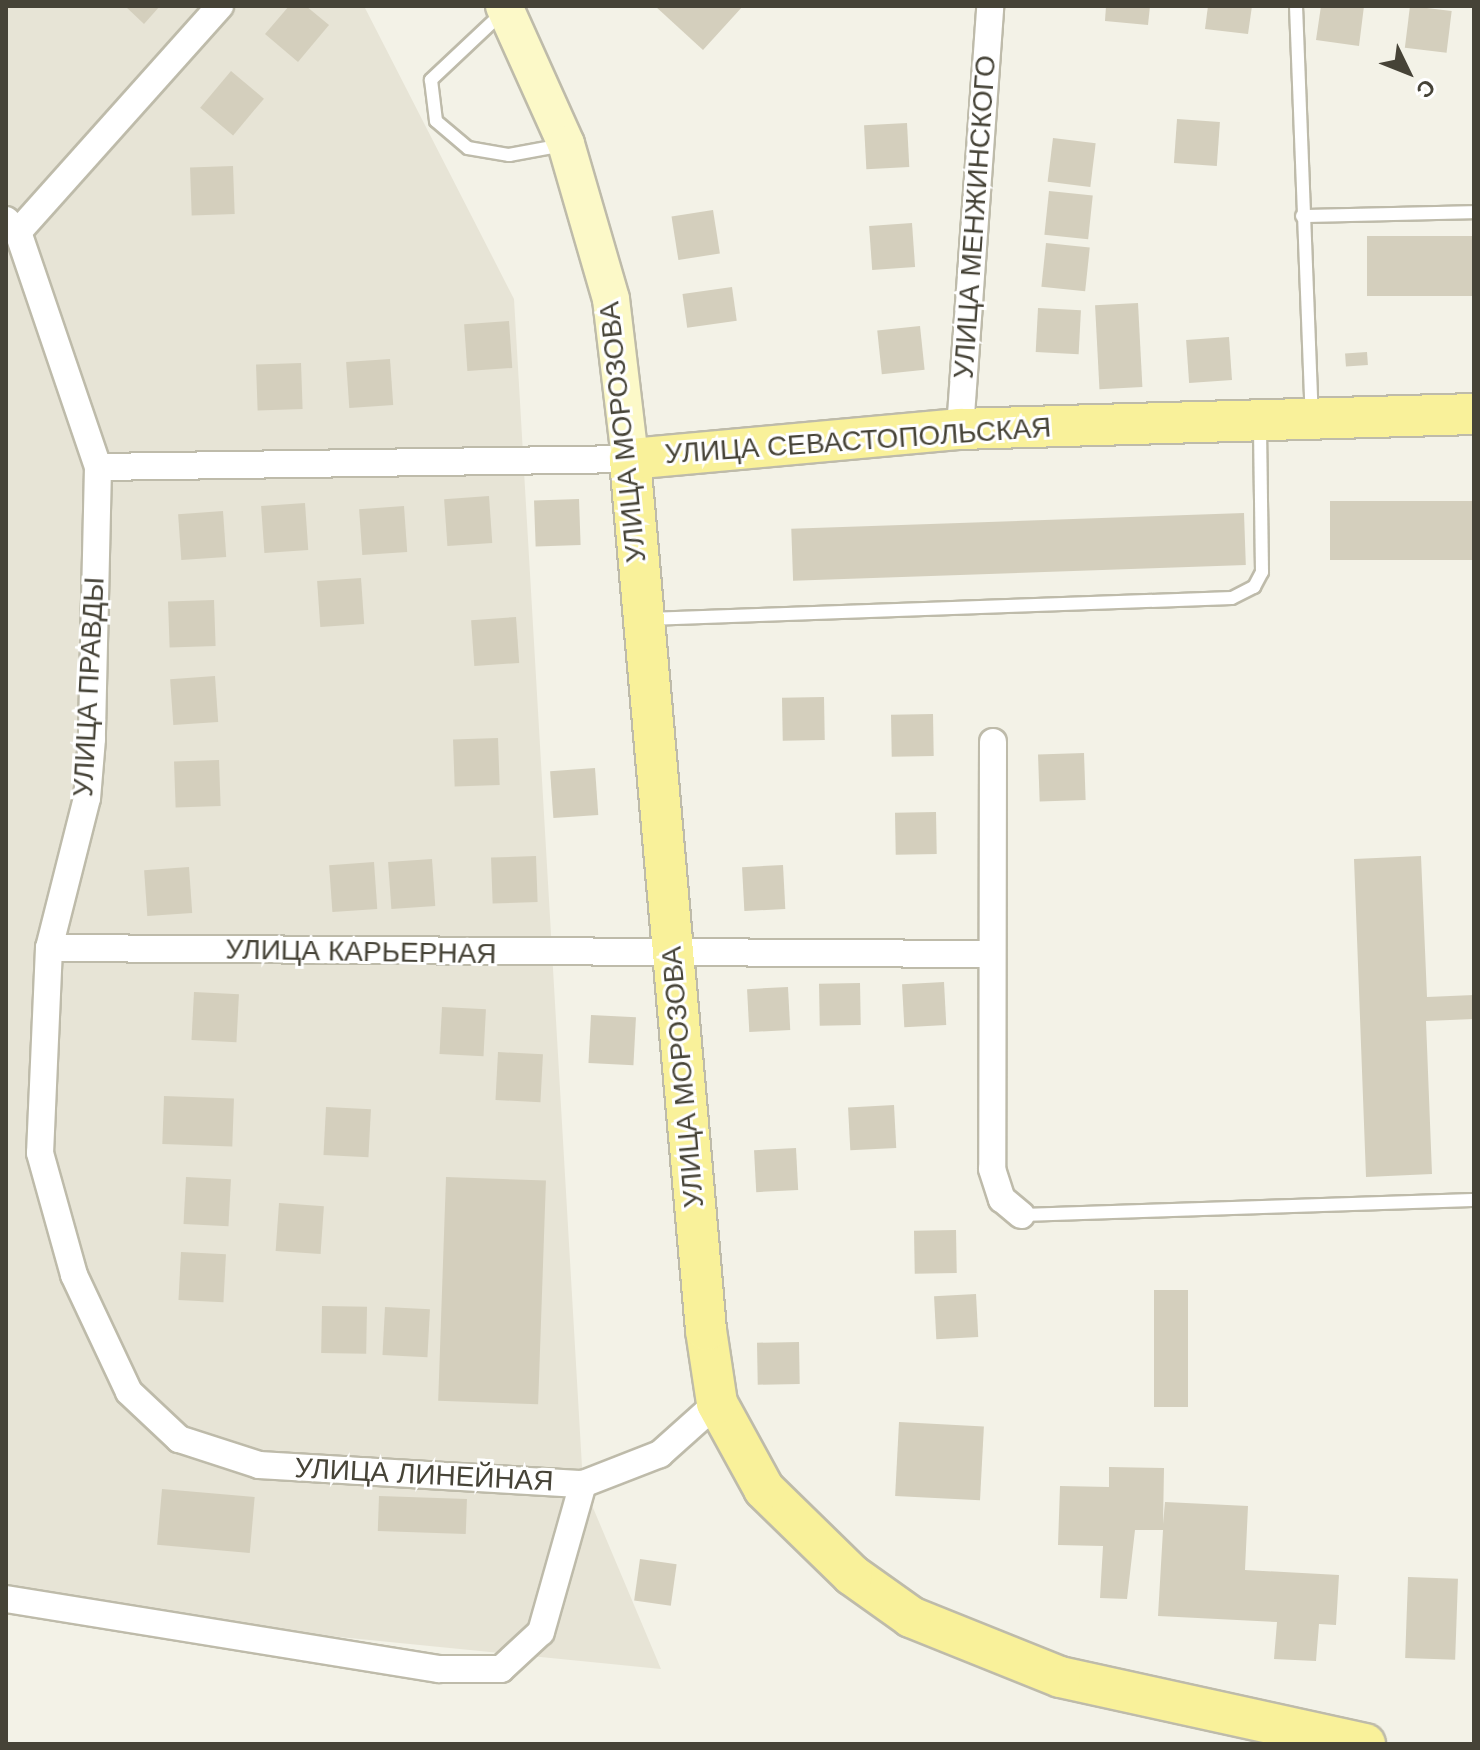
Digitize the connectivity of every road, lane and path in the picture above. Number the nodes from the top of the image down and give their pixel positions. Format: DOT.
graph roads {
  1 [pos="220,6"];
  2 [pos="990,6"];
  3 [pos="1296,6"];
  4 [pos="505,8"];
  5 [pos="566,144"];
  6 [pos="1474,212"];
  7 [pos="1302,216"];
  8 [pos="12,226"];
  9 [pos="1474,414"];
  10 [pos="1313,418"];
  11 [pos="1260,420"];
  12 [pos="960,429"];
  13 [pos="630,459"];
  14 [pos="98,467"];
  15 [pos="641,620"];
  16 [pos="993,742"];
  17 [pos="49,948"];
  18 [pos="989,954"];
  19 [pos="673,956"];
  20 [pos="1474,1200"];
  21 [pos="1021,1215"];
  22 [pos="129,1392"];
  23 [pos="717,1403"];
  24 [pos="583,1484"];
  25 [pos="6,1599"];
  26 [pos="1365,1744"];
  1 -- 8 [label="street"];
  2 -- 12 [label="street, УЛИЦА МЕНЖИНСКОГО"];
  3 -- 7 [label="lane"];
  4 -- 5 [label="main road, УЛИЦА МОРОЗОВА"];
  4 -- 5 [label="lane"];
  5 -- 13 [label="main road, УЛИЦА МОРОЗОВА"];
  6 -- 7 [label="lane"];
  7 -- 10 [label="lane"];
  8 -- 14 [label="street, УЛИЦА ПРАВДЫ"];
  9 -- 10 [label="main road, УЛИЦА СЕВАСТОПОЛЬСКАЯ"];
  10 -- 11 [label="main road, УЛИЦА СЕВАСТОПОЛЬСКАЯ"];
  11 -- 12 [label="main road, УЛИЦА СЕВАСТОПОЛЬСКАЯ"];
  11 -- 15 [label="lane"];
  12 -- 13 [label="main road, УЛИЦА СЕВАСТОПОЛЬСКАЯ"];
  13 -- 14 [label="street, УЛИЦА СЕВАСТОПОЛЬСКАЯ"];
  13 -- 15 [label="main road, УЛИЦА МОРОЗОВА"];
  14 -- 17 [label="street, УЛИЦА ПРАВДЫ"];
  15 -- 19 [label="main road, УЛИЦА МОРОЗОВА"];
  16 -- 18 [label="street"];
  17 -- 19 [label="street, УЛИЦА КАРЬЕРНАЯ"];
  17 -- 22 [label="street, УЛИЦА ПРАВДЫ"];
  18 -- 19 [label="street"];
  18 -- 21 [label="street"];
  19 -- 23 [label="main road, УЛИЦА МОРОЗОВА"];
  20 -- 21 [label="lane"];
  22 -- 24 [label="street, УЛИЦА ЛИНЕЙНАЯ"];
  23 -- 24 [label="street, УЛИЦА ЛИНЕЙНАЯ"];
  23 -- 26 [label="main road, УЛИЦА МОРОЗОВА"];
  24 -- 25 [label="street"];
}
